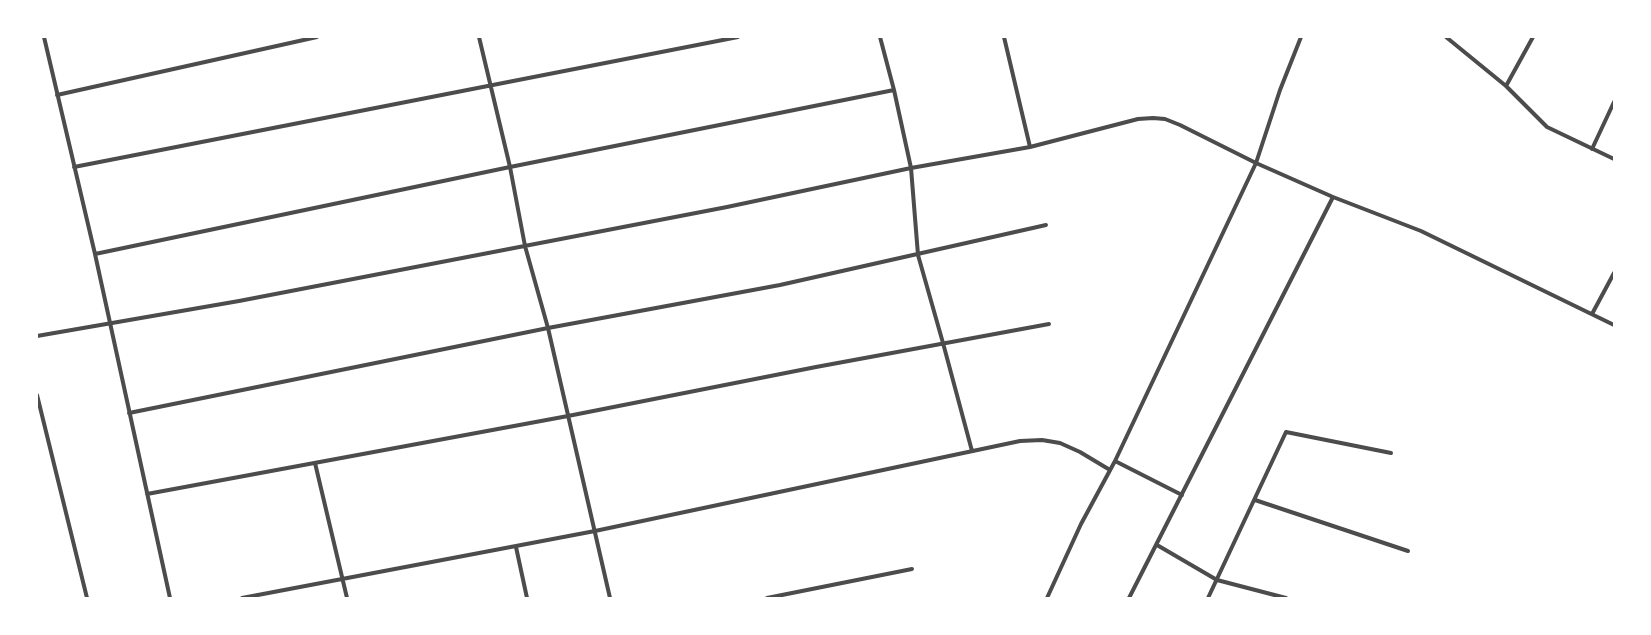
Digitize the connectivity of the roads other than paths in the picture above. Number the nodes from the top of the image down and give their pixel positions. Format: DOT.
graph roads {
  1 [pos="44,37"];
  2 [pos="317,37"];
  3 [pos="479,37"];
  4 [pos="738,37"];
  5 [pos="880,37"];
  6 [pos="1004,37"];
  7 [pos="1301,37"];
  8 [pos="1446,37"];
  9 [pos="1533,37"];
  10 [pos="491,86"];
  11 [pos="1506,86"];
  12 [pos="894,90"];
  13 [pos="57,95"];
  14 [pos="1614,102"];
  15 [pos="1030,147"];
  16 [pos="1592,149"];
  17 [pos="1614,159"];
  18 [pos="1256,163"];
  19 [pos="74,167"];
  20 [pos="510,168"];
  21 [pos="911,168"];
  22 [pos="1333,197"];
  23 [pos="1046,225"];
  24 [pos="524,246"];
  25 [pos="95,254"];
  26 [pos="918,255"];
  27 [pos="1614,274"];
  28 [pos="1592,314"];
  29 [pos="109,323"];
  30 [pos="1049,324"];
  31 [pos="1614,325"];
  32 [pos="548,328"];
  33 [pos="37,336"];
  34 [pos="943,343"];
  35 [pos="37,395"];
  36 [pos="129,413"];
  37 [pos="568,416"];
  38 [pos="972,451"];
  39 [pos="1392,453"];
  40 [pos="1115,461"];
  41 [pos="315,463"];
  42 [pos="1110,470"];
  43 [pos="147,494"];
  44 [pos="1182,495"];
  45 [pos="1255,500"];
  46 [pos="595,531"];
  47 [pos="1157,545"];
  48 [pos="516,547"];
  49 [pos="1408,551"];
  50 [pos="912,569"];
  51 [pos="342,579"];
  52 [pos="1217,580"];
  53 [pos="87,598"];
  54 [pos="170,598"];
  55 [pos="242,598"];
  56 [pos="347,598"];
  57 [pos="528,598"];
  58 [pos="610,598"];
  59 [pos="767,598"];
  60 [pos="1047,598"];
  61 [pos="1129,598"];
  62 [pos="1208,598"];
  63 [pos="1286,598"];
  1 -- 13 [label="street"];
  2 -- 13 [label="street"];
  3 -- 10 [label="street"];
  4 -- 10 [label="street"];
  5 -- 12 [label="street"];
  6 -- 15 [label="street"];
  7 -- 18 [label="street"];
  8 -- 11 [label="street"];
  9 -- 11 [label="street"];
  10 -- 19 [label="street"];
  10 -- 20 [label="street"];
  11 -- 16 [label="street"];
  12 -- 20 [label="street"];
  12 -- 21 [label="street"];
  13 -- 19 [label="street"];
  14 -- 16 [label="street"];
  15 -- 18 [label="street"];
  15 -- 21 [label="street"];
  16 -- 17 [label="street"];
  18 -- 22 [label="street"];
  18 -- 40 [label="street"];
  19 -- 25 [label="street"];
  20 -- 24 [label="street"];
  20 -- 25 [label="street"];
  21 -- 24 [label="street"];
  21 -- 26 [label="street"];
  22 -- 28 [label="street"];
  22 -- 44 [label="street"];
  23 -- 26 [label="street"];
  24 -- 29 [label="street"];
  24 -- 32 [label="street"];
  25 -- 29 [label="street"];
  26 -- 32 [label="street"];
  26 -- 34 [label="street"];
  27 -- 28 [label="street"];
  28 -- 31 [label="street"];
  29 -- 33 [label="street"];
  29 -- 36 [label="street"];
  30 -- 34 [label="street"];
  32 -- 36 [label="street"];
  32 -- 37 [label="street"];
  34 -- 37 [label="street"];
  34 -- 38 [label="street"];
  35 -- 53 [label="street"];
  36 -- 43 [label="street"];
  37 -- 41 [label="street"];
  37 -- 46 [label="street"];
  38 -- 42 [label="street"];
  38 -- 46 [label="street"];
  39 -- 45 [label="street"];
  40 -- 42 [label="street"];
  40 -- 44 [label="street"];
  41 -- 43 [label="street"];
  41 -- 51 [label="street"];
  42 -- 60 [label="street"];
  43 -- 54 [label="street"];
  44 -- 47 [label="street"];
  45 -- 49 [label="street"];
  45 -- 52 [label="street"];
  46 -- 48 [label="street"];
  46 -- 58 [label="street"];
  47 -- 52 [label="street"];
  47 -- 61 [label="street"];
  48 -- 51 [label="street"];
  48 -- 57 [label="street"];
  50 -- 59 [label="street"];
  51 -- 55 [label="street"];
  51 -- 56 [label="street"];
  52 -- 62 [label="street"];
  52 -- 63 [label="street"];
}
